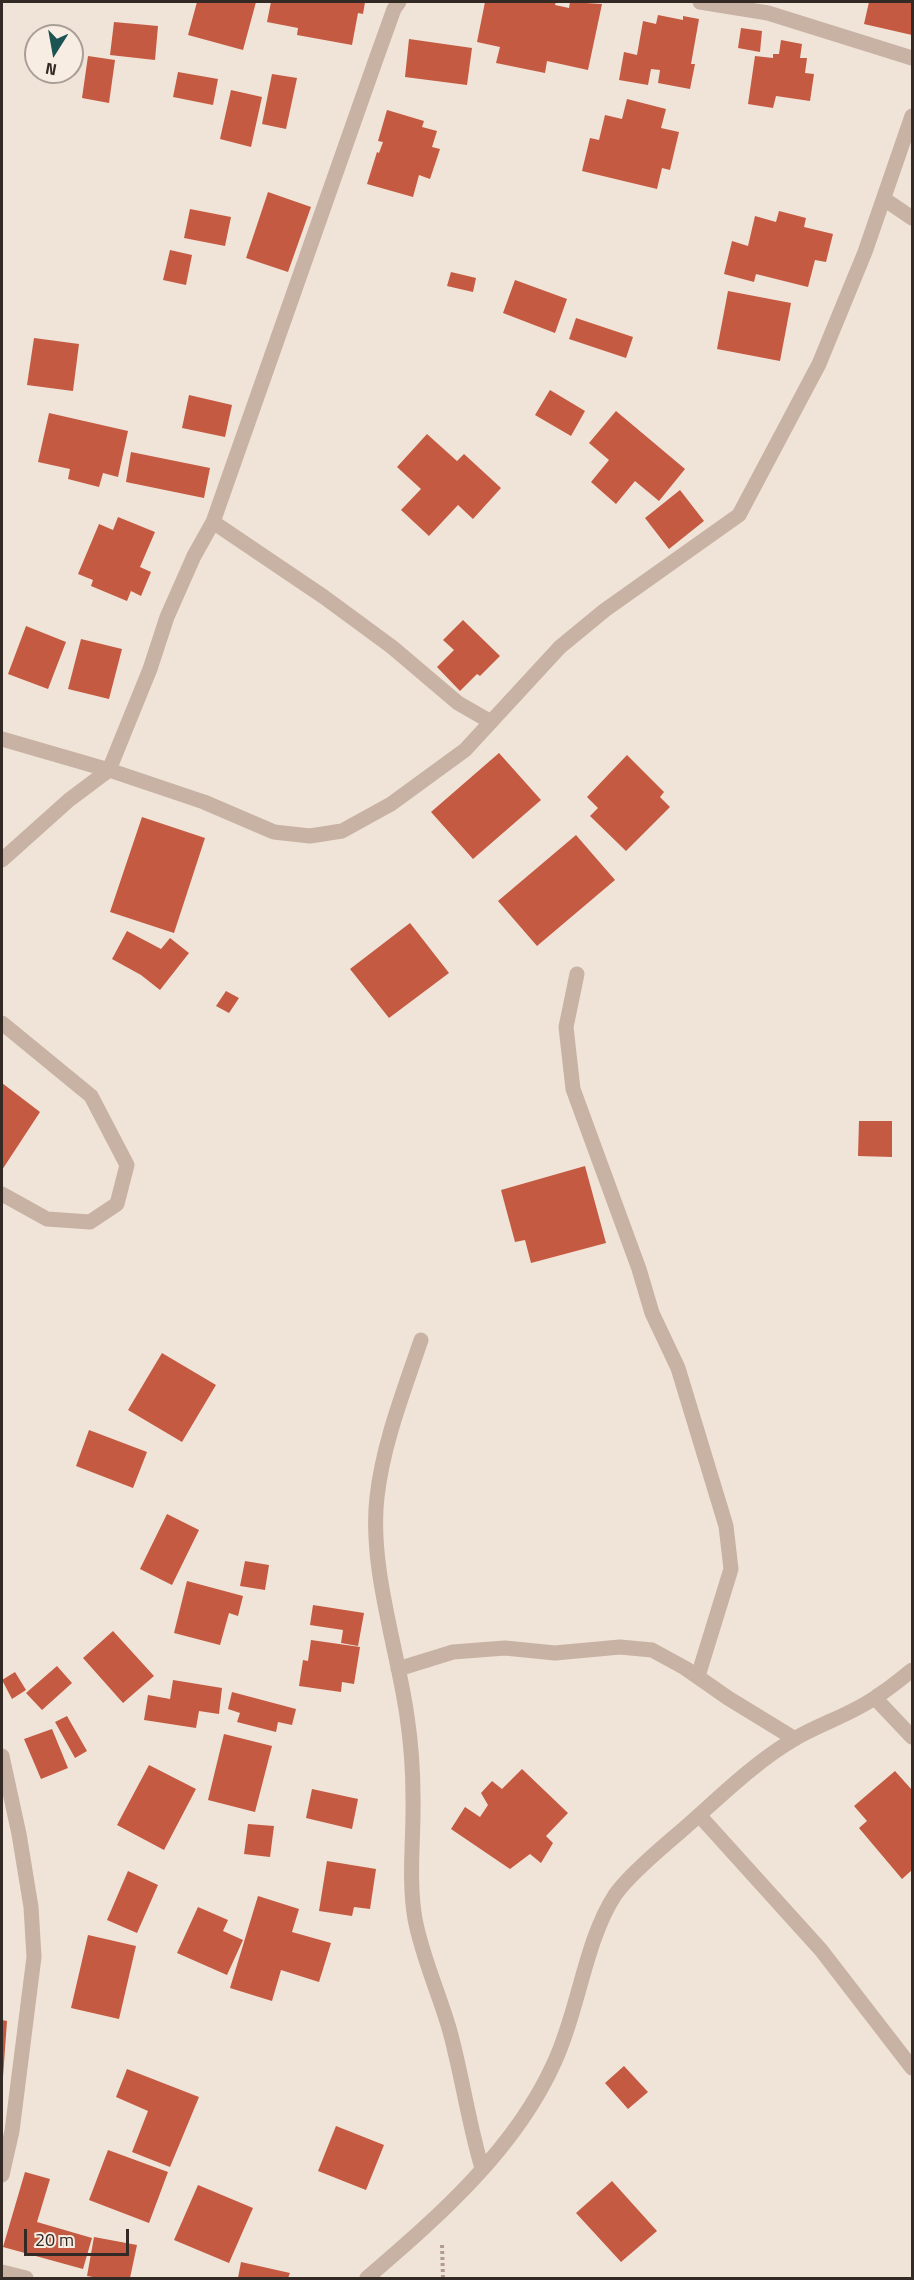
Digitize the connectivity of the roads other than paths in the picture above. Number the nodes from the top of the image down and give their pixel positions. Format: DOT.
graph roads {
  1 [pos="399,2"];
  2 [pos="700,2"];
  3 [pos="912,58"];
  4 [pos="912,116"];
  5 [pos="884,199"];
  6 [pos="912,218"];
  7 [pos="213,522"];
  8 [pos="492,722"];
  9 [pos="2,739"];
  10 [pos="109,770"];
  11 [pos="2,860"];
  12 [pos="577,974"];
  13 [pos="2,1023"];
  14 [pos="2,1194"];
  15 [pos="421,1340"];
  16 [pos="398,1669"];
  17 [pos="912,1670"];
  18 [pos="698,1676"];
  19 [pos="875,1698"];
  20 [pos="912,1737"];
  21 [pos="795,1739"];
  22 [pos="2,1756"];
  23 [pos="699,1815"];
  24 [pos="912,2068"];
  25 [pos="4,2155"];
  26 [pos="482,2168"];
  27 [pos="2,2175"];
  28 [pos="2,2272"];
  29 [pos="26,2278"];
  30 [pos="368,2278"];
  1 -- 7 [label="street"];
  2 -- 3 [label="street"];
  4 -- 5 [label="street"];
  5 -- 6 [label="street"];
  5 -- 8 [label="street"];
  7 -- 8 [label="street"];
  7 -- 10 [label="street"];
  8 -- 10 [label="street"];
  9 -- 10 [label="street"];
  10 -- 11 [label="street"];
  12 -- 18 [label="street"];
  13 -- 14 [label="street"];
  15 -- 16 [label="street"];
  16 -- 18 [label="street"];
  16 -- 26 [label="street"];
  17 -- 19 [label="street"];
  18 -- 21 [label="street"];
  19 -- 20 [label="street"];
  19 -- 21 [label="street"];
  21 -- 23 [label="street"];
  22 -- 25 [label="street"];
  23 -- 24 [label="street"];
  23 -- 26 [label="street"];
  25 -- 27 [label="street"];
  26 -- 30 [label="street"];
  28 -- 29 [label="street"];
}
